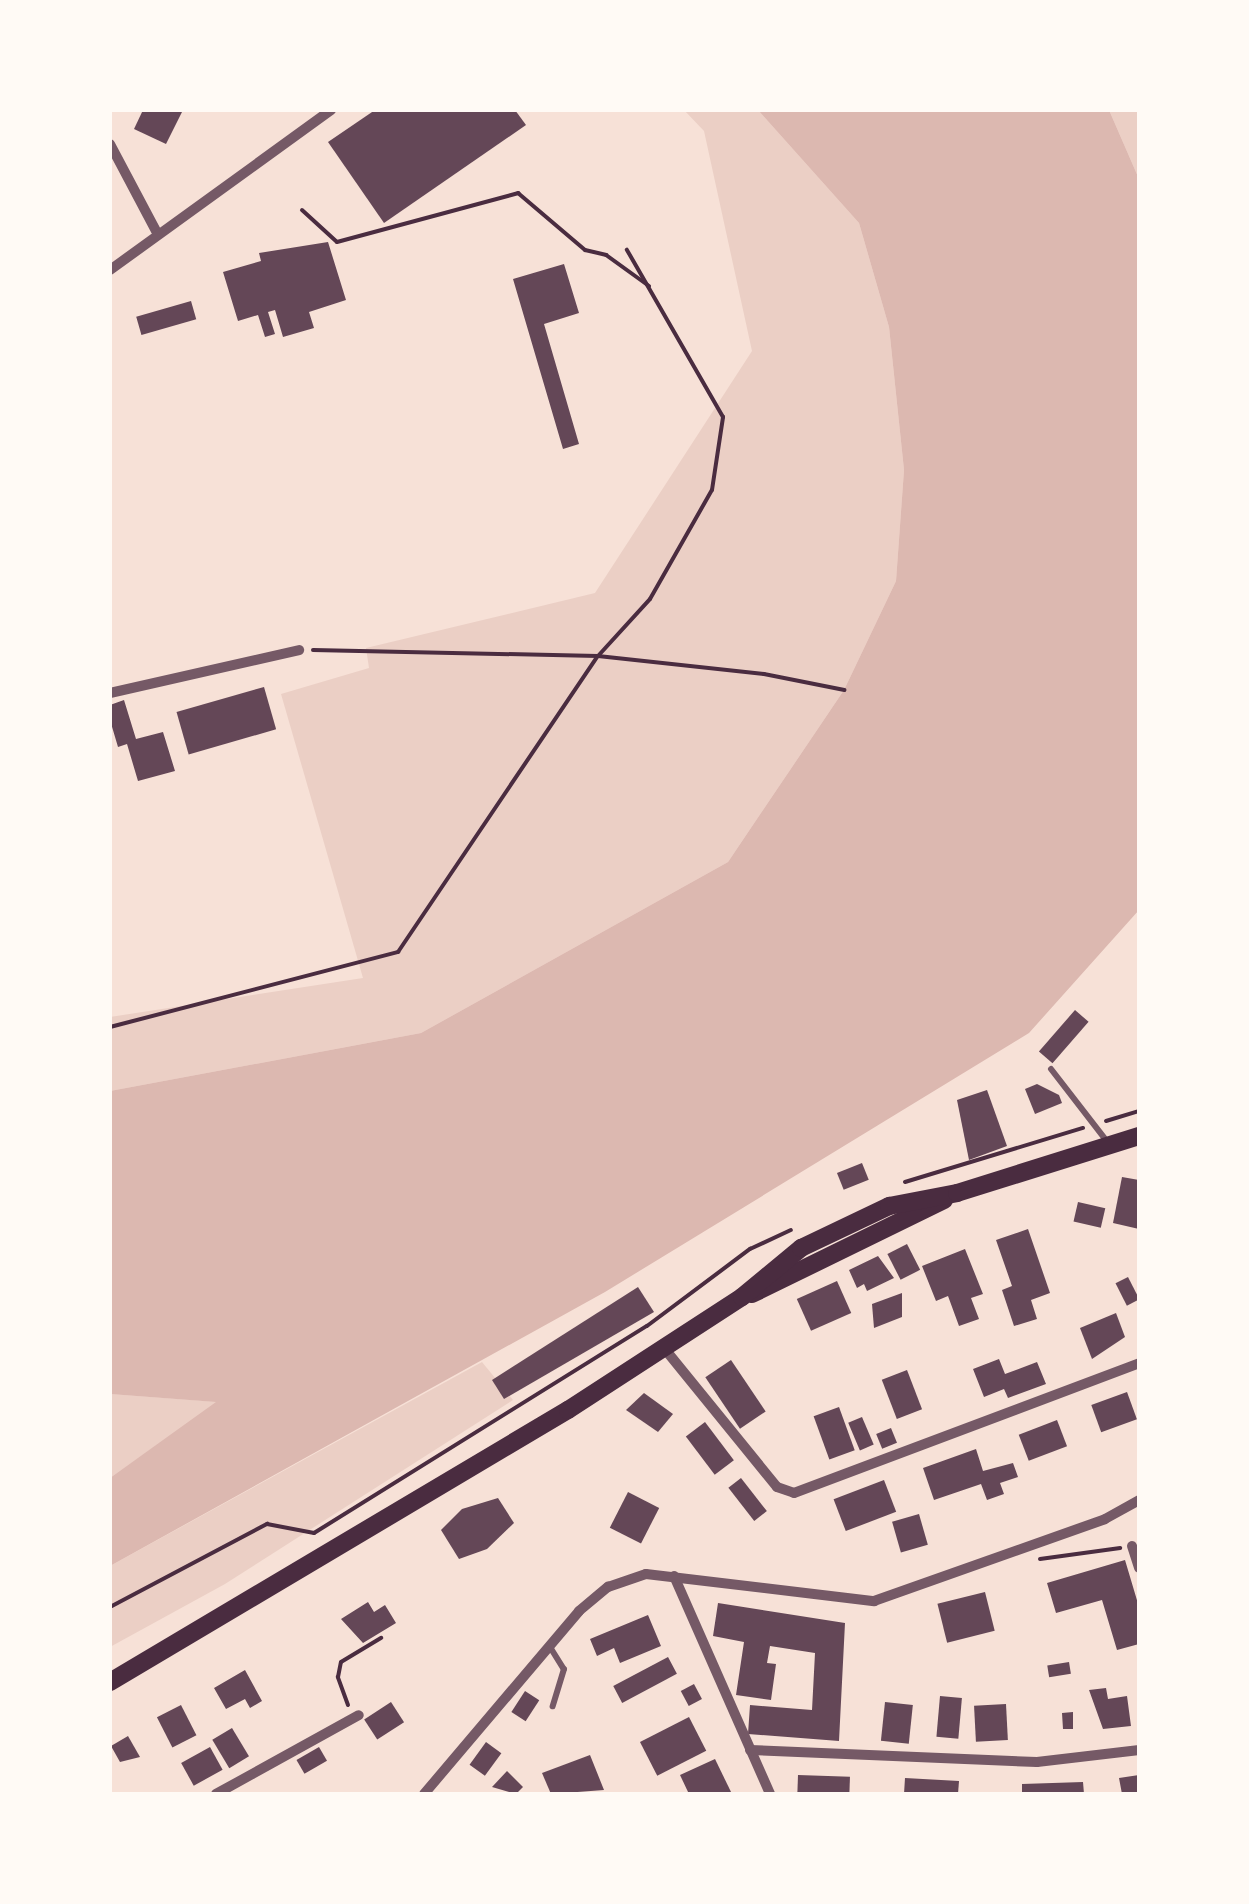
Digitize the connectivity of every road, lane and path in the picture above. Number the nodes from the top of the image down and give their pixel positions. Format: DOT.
graph roads {
  1 [pos="331,110"];
  2 [pos="110,144"];
  3 [pos="302,210"];
  4 [pos="156,231"];
  5 [pos="628,250"];
  6 [pos="110,270"];
  7 [pos="653,289"];
  8 [pos="298,650"];
  9 [pos="598,656"];
  10 [pos="844,690"];
  11 [pos="110,693"];
  12 [pos="110,1027"];
  13 [pos="1051,1068"];
  14 [pos="1139,1136"];
  15 [pos="1110,1144"];
  16 [pos="664,1348"];
  17 [pos="1139,1363"];
  18 [pos="1139,1500"];
  19 [pos="314,1533"];
  20 [pos="1132,1546"];
  21 [pos="1022,1562"];
  22 [pos="1139,1568"];
  23 [pos="674,1576"];
  24 [pos="110,1607"];
  25 [pos="380,1638"];
  26 [pos="549,1646"];
  27 [pos="110,1682"];
  28 [pos="553,1706"];
  29 [pos="357,1717"];
  30 [pos="750,1750"];
  31 [pos="1139,1750"];
  32 [pos="216,1794"];
  33 [pos="424,1794"];
  34 [pos="770,1794"];
  1 -- 4 [label="street"];
  2 -- 4 [label="street"];
  3 -- 7 [label="path"];
  4 -- 6 [label="street"];
  5 -- 7 [label="path"];
  7 -- 9 [label="path"];
  8 -- 9 [label="path"];
  8 -- 11 [label="street"];
  9 -- 10 [label="path"];
  9 -- 12 [label="path"];
  13 -- 15 [label="lane"];
  14 -- 15 [label="main road"];
  15 -- 16 [label="main road"];
  16 -- 17 [label="street"];
  16 -- 27 [label="main road"];
  18 -- 23 [label="street"];
  19 -- 24 [label="path"];
  20 -- 21 [label="path"];
  20 -- 22 [label="street"];
  23 -- 26 [label="street"];
  23 -- 30 [label="street"];
  25 -- 29 [label="path"];
  26 -- 28 [label="lane"];
  26 -- 33 [label="street"];
  29 -- 32 [label="street"];
  30 -- 31 [label="street"];
  30 -- 34 [label="street"];
}
